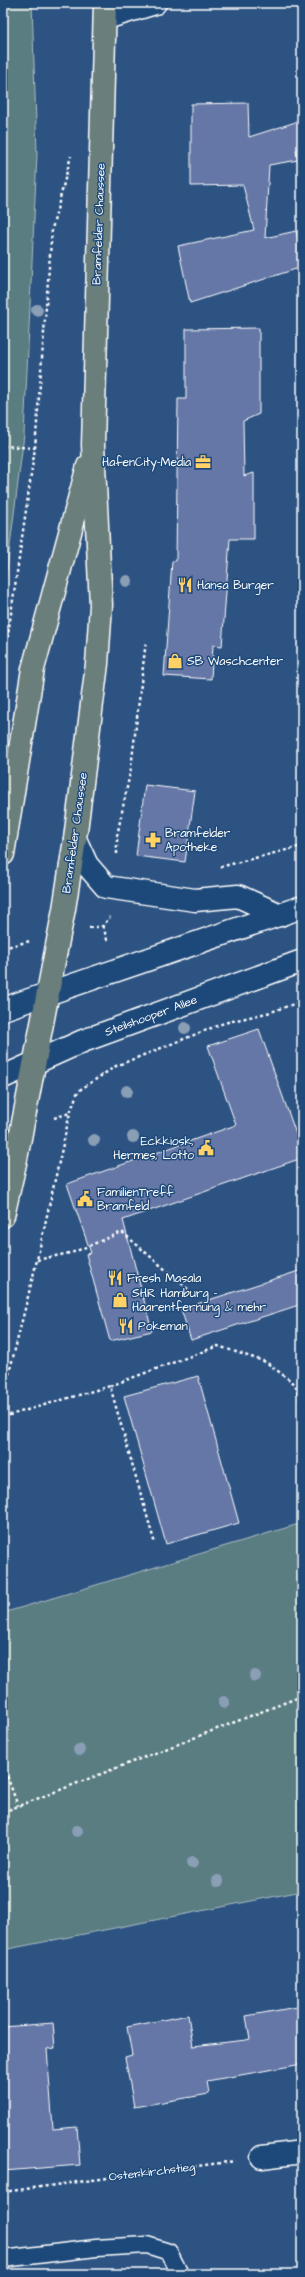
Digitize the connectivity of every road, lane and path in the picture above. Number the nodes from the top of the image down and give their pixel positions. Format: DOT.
graph roads {
  1 [pos="155,3"];
  2 [pos="106,10"];
  3 [pos="71,153"];
  4 [pos="93,445"];
  5 [pos="3,446"];
  6 [pos="34,448"];
  7 [pos="146,641"];
  8 [pos="3,665"];
  9 [pos="75,839"];
  10 [pos="302,846"];
  11 [pos="3,854"];
  12 [pos="120,859"];
  13 [pos="217,868"];
  14 [pos="302,907"];
  15 [pos="280,914"];
  16 [pos="302,961"];
  17 [pos="49,994"];
  18 [pos="302,1000"];
  19 [pos="3,1009"];
  20 [pos="35,1062"];
  21 [pos="3,1077"];
  22 [pos="78,1091"];
  23 [pos="70,1114"];
  24 [pos="3,1216"];
  25 [pos="38,1260"];
  26 [pos="189,1290"];
  27 [pos="110,1386"];
  28 [pos="3,1398"];
  29 [pos="302,1407"];
  30 [pos="3,1417"];
  31 [pos="155,1544"];
  32 [pos="302,1696"];
  33 [pos="3,1765"];
  34 [pos="18,1806"];
  35 [pos="3,1812"];
  36 [pos="302,2152"];
  37 [pos="262,2158"];
  38 [pos="3,2192"];
  39 [pos="3,2259"];
  40 [pos="180,2274"];
  1 -- 2 [label="main road"];
  2 -- 4 [label="main road, Bramfelder Chaussee"];
  3 -- 6 [label="path"];
  4 -- 9 [label="main road, Bramfelder Chaussee"];
  4 -- 11 [label="main road, Bramfelder Chaussee"];
  5 -- 6 [label="path"];
  6 -- 8 [label="path"];
  7 -- 12 [label="path"];
  9 -- 15 [label="main road"];
  9 -- 17 [label="main road, Bramfelder Chaussee"];
  10 -- 13 [label="path"];
  14 -- 15 [label="main road"];
  15 -- 17 [label="main road"];
  16 -- 20 [label="main road, Steilshooper Allee"];
  17 -- 19 [label="main road"];
  17 -- 20 [label="main road, Bramfelder Chaussee"];
  18 -- 22 [label="path"];
  20 -- 21 [label="main road, Steilshooper Allee"];
  20 -- 24 [label="main road, Bramfelder Chaussee"];
  23 -- 25 [label="path"];
  25 -- 26 [label="path"];
  25 -- 28 [label="path"];
  27 -- 29 [label="path"];
  27 -- 30 [label="path"];
  27 -- 31 [label="path"];
  32 -- 34 [label="path"];
  33 -- 34 [label="path"];
  34 -- 35 [label="path"];
  36 -- 37 [label="main road"];
  37 -- 38 [label="path, Osterkirchstieg"];
  39 -- 40 [label="lane"];
}
